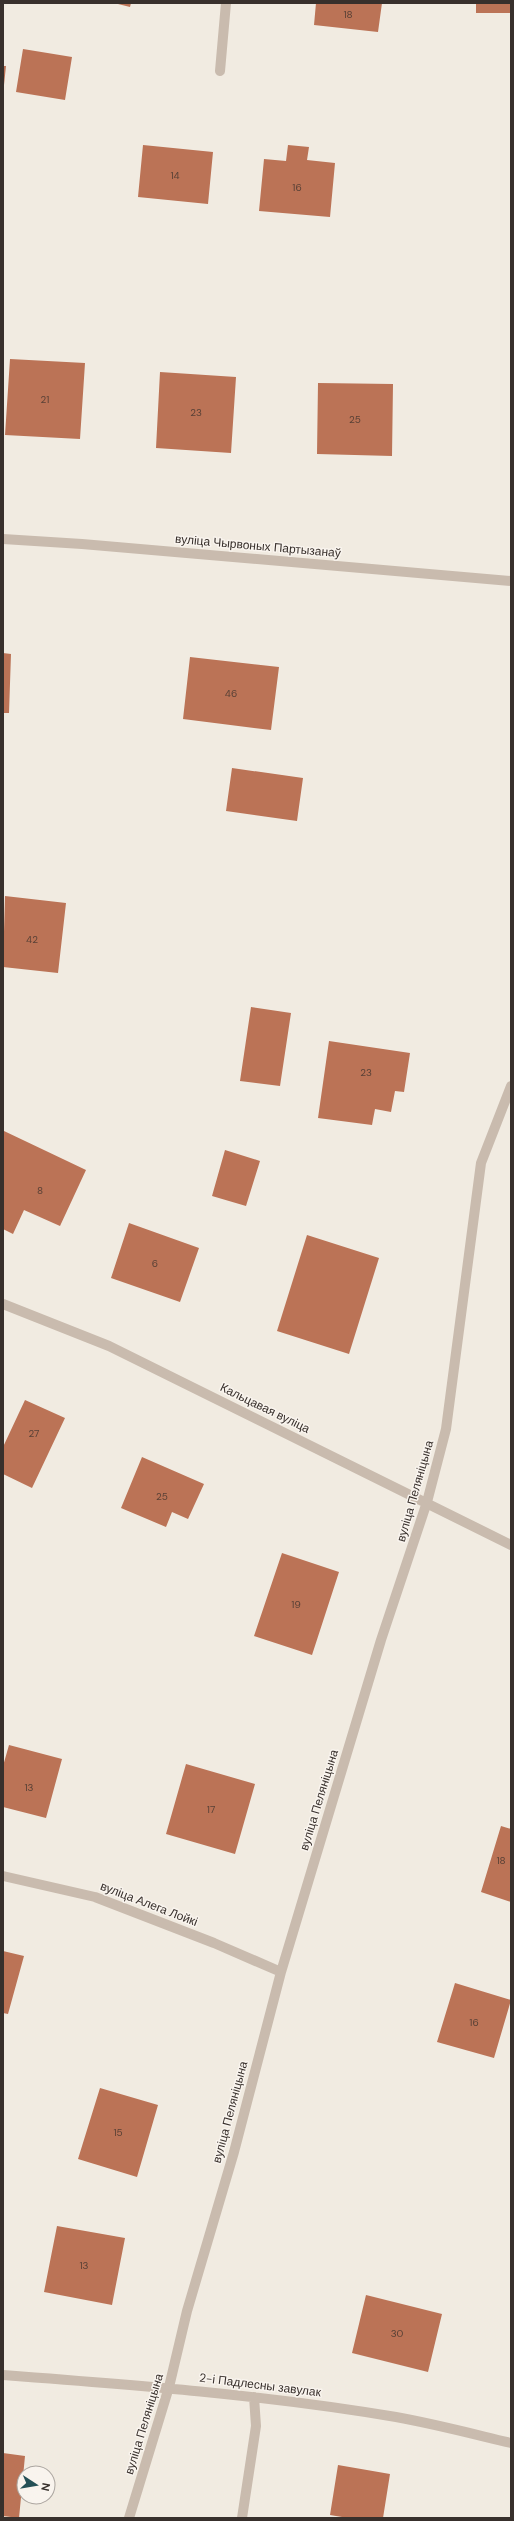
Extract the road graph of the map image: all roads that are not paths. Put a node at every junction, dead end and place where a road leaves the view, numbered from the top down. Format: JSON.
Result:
{"nodes":[{"id":1,"x":226,"y":3,"type":"edge"},
{"id":2,"x":220,"y":71,"type":"dead end"},
{"id":3,"x":3,"y":539,"type":"edge"},
{"id":4,"x":511,"y":581,"type":"edge"},
{"id":5,"x":511,"y":1086,"type":"edge"},
{"id":6,"x":3,"y":1304,"type":"edge"},
{"id":7,"x":427,"y":1502,"type":"junction"},
{"id":8,"x":511,"y":1545,"type":"edge"},
{"id":9,"x":3,"y":1876,"type":"edge"},
{"id":10,"x":281,"y":1972,"type":"junction"},
{"id":11,"x":3,"y":2375,"type":"edge"},
{"id":12,"x":169,"y":2387,"type":"junction"},
{"id":13,"x":254,"y":2397,"type":"junction"},
{"id":14,"x":511,"y":2443,"type":"edge"},
{"id":15,"x":129,"y":2518,"type":"edge"},
{"id":16,"x":242,"y":2518,"type":"edge"}],
"edges":[{"from":1,"to":2,"type":"street"},
{"from":3,"to":4,"type":"street","name":"вуліца Чырвоных Партызанаў"},
{"from":5,"to":7,"type":"street","name":"вуліца Пеляніцына"},
{"from":6,"to":7,"type":"street","name":"Кальцавая вуліца"},
{"from":7,"to":8,"type":"street","name":"Кальцавая вуліца"},
{"from":7,"to":10,"type":"street","name":"вуліца Пеляніцына"},
{"from":9,"to":10,"type":"street","name":"вуліца Алега Лойкі"},
{"from":10,"to":12,"type":"street","name":"вуліца Пеляніцына"},
{"from":11,"to":12,"type":"street","name":"2-і Падлесны завулак"},
{"from":12,"to":13,"type":"street","name":"2-і Падлесны завулак"},
{"from":12,"to":15,"type":"street","name":"вуліца Пеляніцына"},
{"from":13,"to":14,"type":"street","name":"2-і Падлесны завулак"},
{"from":13,"to":16,"type":"street"}]}
